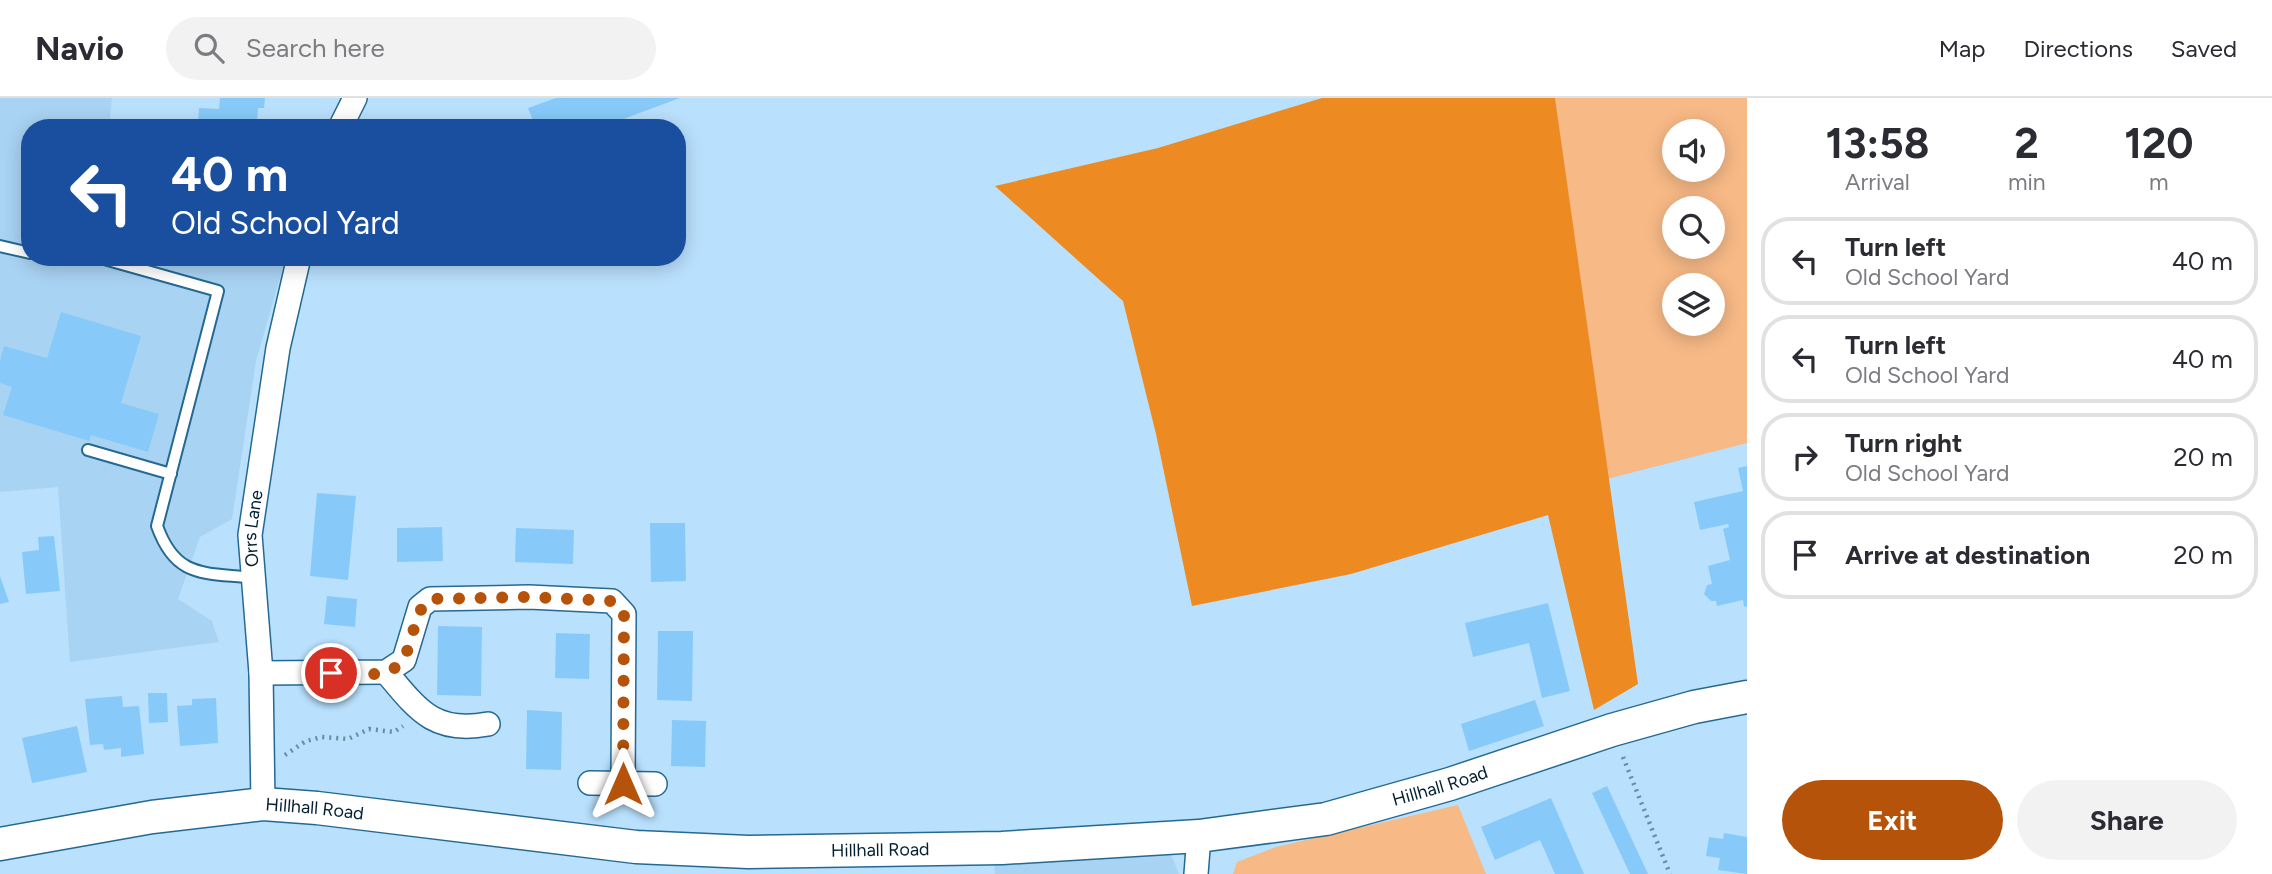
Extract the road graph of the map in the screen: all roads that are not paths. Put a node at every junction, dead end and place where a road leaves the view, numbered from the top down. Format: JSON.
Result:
{"nodes":[{"id":1,"x":355,"y":98,"type":"edge"},
{"id":2,"x":344,"y":119,"type":"edge"},
{"id":3,"x":0,"y":246,"type":"edge"},
{"id":4,"x":21,"y":251,"type":"edge"},
{"id":5,"x":129,"y":266,"type":"edge"},
{"id":6,"x":297,"y":266,"type":"edge"},
{"id":7,"x":88,"y":450,"type":"dead end"},
{"id":8,"x":171,"y":474,"type":"junction"},
{"id":9,"x":253,"y":578,"type":"junction"},
{"id":10,"x":386,"y":672,"type":"junction"},
{"id":11,"x":261,"y":674,"type":"junction"},
{"id":12,"x":1747,"y":697,"type":"edge"},
{"id":13,"x":488,"y":724,"type":"dead end"},
{"id":14,"x":590,"y":783,"type":"dead end"},
{"id":15,"x":623,"y":784,"type":"junction"},
{"id":16,"x":655,"y":784,"type":"dead end"},
{"id":17,"x":263,"y":804,"type":"junction"},
{"id":18,"x":1199,"y":836,"type":"junction"},
{"id":19,"x":1,"y":838,"type":"edge"},
{"id":20,"x":1196,"y":874,"type":"edge"}],
"edges":[{"from":1,"to":2,"type":"street"},
{"from":3,"to":4,"type":"lane"},
{"from":5,"to":8,"type":"lane"},
{"from":6,"to":9,"type":"street","name":"Orrs Lane"},
{"from":7,"to":8,"type":"lane"},
{"from":8,"to":9,"type":"lane"},
{"from":9,"to":11,"type":"street","name":"Orrs Lane"},
{"from":10,"to":11,"type":"street"},
{"from":10,"to":13,"type":"street"},
{"from":10,"to":15,"type":"street"},
{"from":11,"to":17,"type":"street","name":"Orrs Lane"},
{"from":12,"to":18,"type":"main road","name":"Hillhall Road"},
{"from":14,"to":15,"type":"street"},
{"from":15,"to":16,"type":"street"},
{"from":17,"to":18,"type":"main road","name":"Hillhall Road"},
{"from":17,"to":19,"type":"main road","name":"Hillhall Road"},
{"from":18,"to":20,"type":"street"}]}
